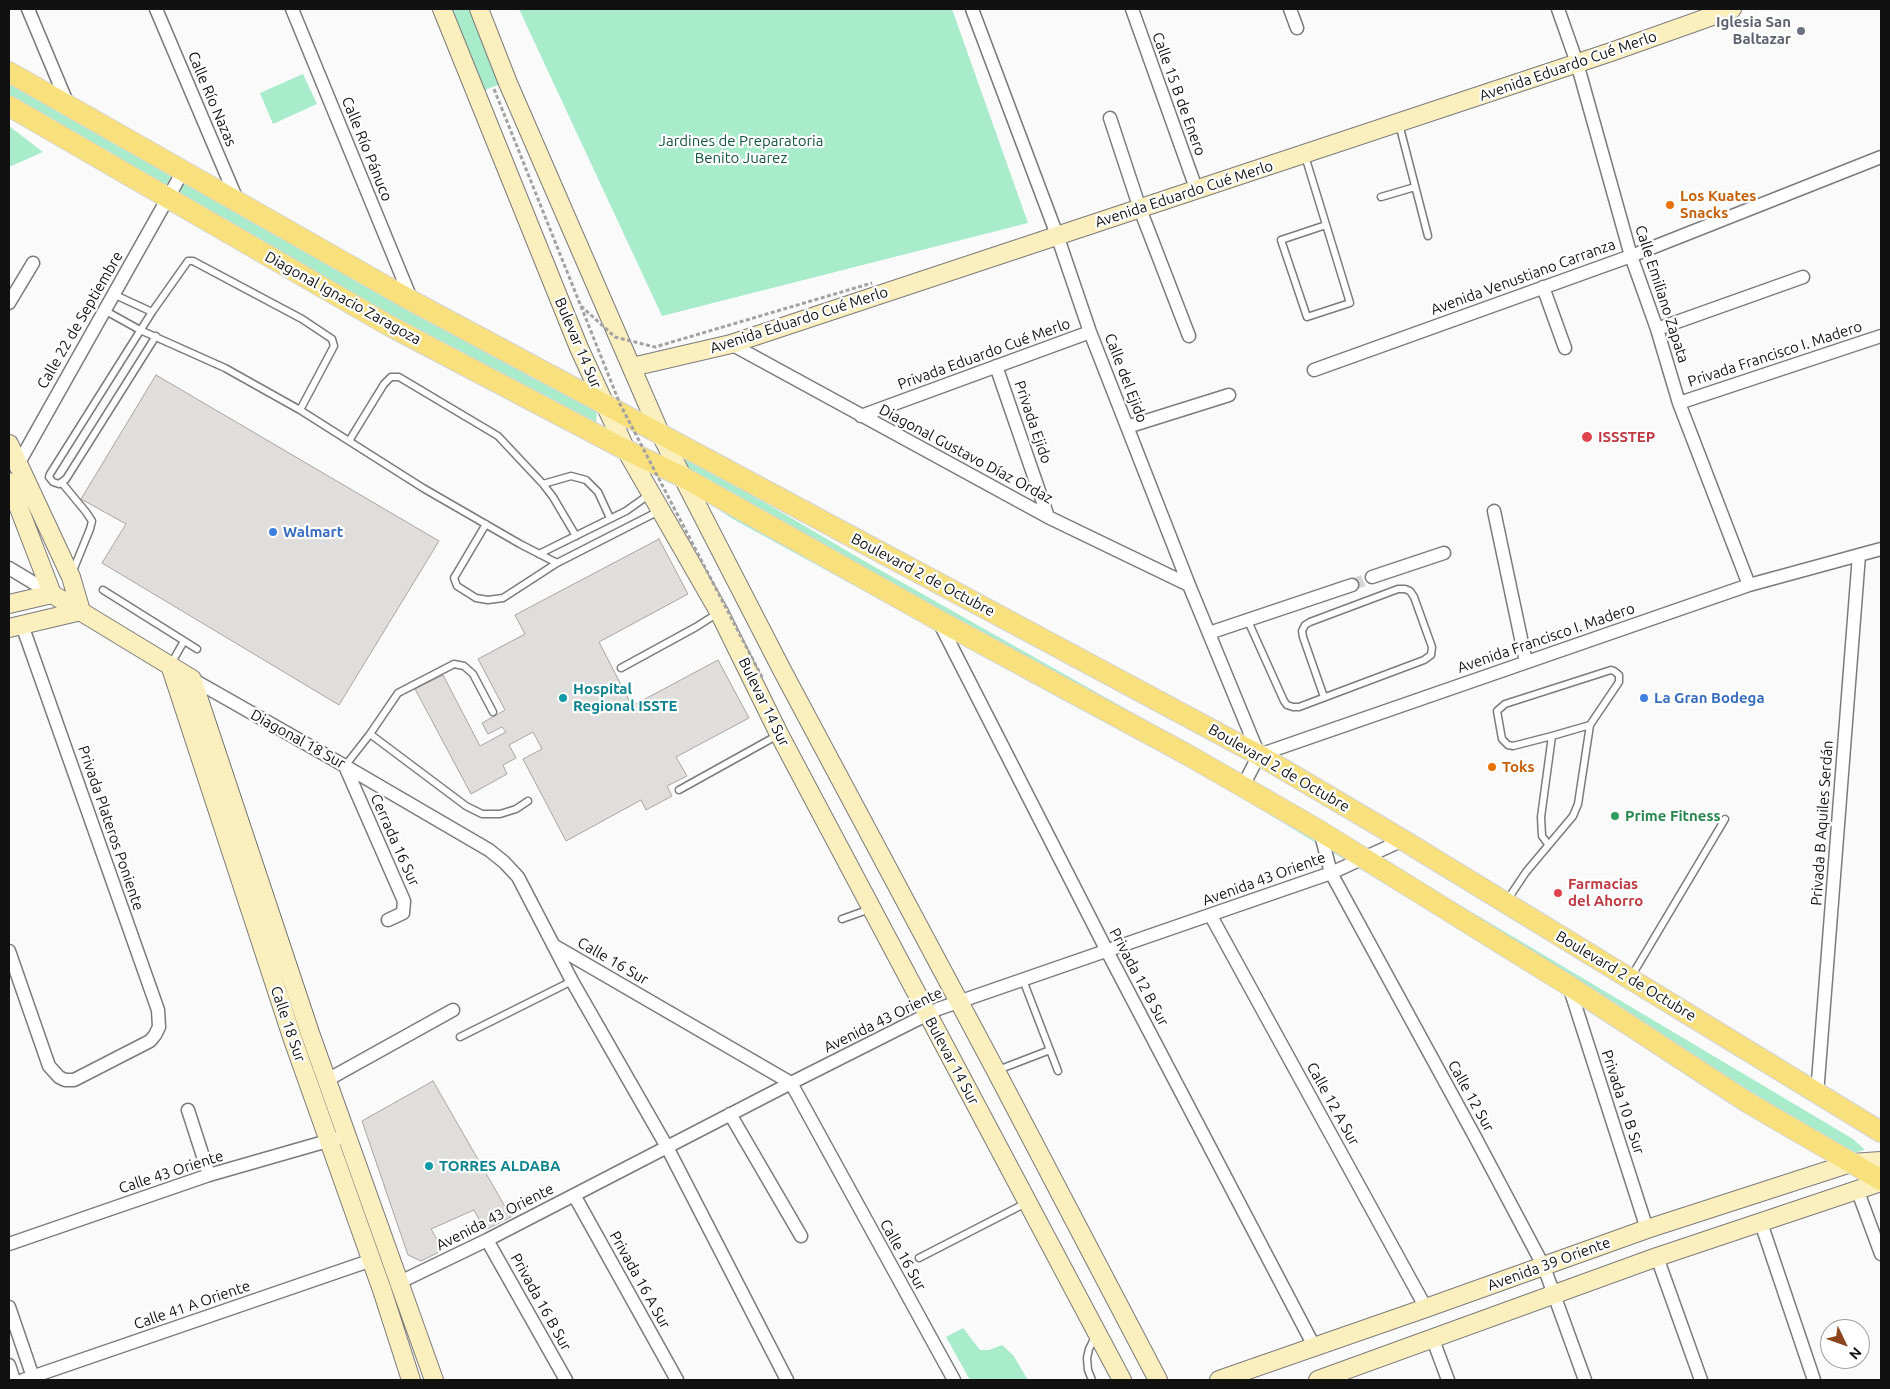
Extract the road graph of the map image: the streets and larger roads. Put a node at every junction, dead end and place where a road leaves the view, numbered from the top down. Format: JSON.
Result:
{"nodes":[{"id":1,"x":28,"y":9,"type":"edge"},
{"id":2,"x":156,"y":9,"type":"edge"},
{"id":3,"x":292,"y":9,"type":"edge"},
{"id":4,"x":442,"y":9,"type":"edge"},
{"id":5,"x":479,"y":9,"type":"edge"},
{"id":6,"x":972,"y":9,"type":"edge"},
{"id":7,"x":1132,"y":9,"type":"edge"},
{"id":8,"x":1290,"y":9,"type":"edge"},
{"id":9,"x":1558,"y":9,"type":"edge"},
{"id":10,"x":1732,"y":9,"type":"edge"},
{"id":11,"x":1297,"y":28,"type":"dead end"},
{"id":12,"x":1577,"y":63,"type":"junction"},
{"id":13,"x":9,"y":72,"type":"edge"},
{"id":14,"x":9,"y":106,"type":"edge"},
{"id":15,"x":69,"y":107,"type":"junction"},
{"id":16,"x":1110,"y":118,"type":"dead end"},
{"id":17,"x":1881,"y":157,"type":"edge"},
{"id":18,"x":183,"y":171,"type":"junction"},
{"id":19,"x":1197,"y":191,"type":"junction"},
{"id":20,"x":169,"y":198,"type":"junction"},
{"id":21,"x":238,"y":202,"type":"junction"},
{"id":22,"x":1140,"y":209,"type":"junction"},
{"id":23,"x":1057,"y":235,"type":"junction"},
{"id":24,"x":1631,"y":256,"type":"junction"},
{"id":25,"x":33,"y":263,"type":"dead end"},
{"id":26,"x":1803,"y":277,"type":"dead end"},
{"id":27,"x":1543,"y":288,"type":"junction"},
{"id":28,"x":412,"y":301,"type":"junction"},
{"id":29,"x":9,"y":303,"type":"edge"},
{"id":30,"x":1657,"y":329,"type":"junction"},
{"id":31,"x":1090,"y":332,"type":"junction"},
{"id":32,"x":1188,"y":336,"type":"dead end"},
{"id":33,"x":1881,"y":336,"type":"edge"},
{"id":34,"x":731,"y":344,"type":"junction"},
{"id":35,"x":1565,"y":348,"type":"dead end"},
{"id":36,"x":996,"y":366,"type":"junction"},
{"id":37,"x":632,"y":367,"type":"junction"},
{"id":38,"x":1314,"y":370,"type":"dead end"},
{"id":39,"x":1229,"y":396,"type":"dead end"},
{"id":40,"x":604,"y":403,"type":"junction"},
{"id":41,"x":1679,"y":403,"type":"junction"},
{"id":42,"x":861,"y":416,"type":"junction"},
{"id":43,"x":1127,"y":427,"type":"junction"},
{"id":44,"x":660,"y":433,"type":"junction"},
{"id":45,"x":9,"y":444,"type":"edge"},
{"id":46,"x":626,"y":450,"type":"junction"},
{"id":47,"x":17,"y":463,"type":"junction"},
{"id":48,"x":683,"y":477,"type":"junction"},
{"id":49,"x":10,"y":484,"type":"edge"},
{"id":50,"x":1494,"y":511,"type":"dead end"},
{"id":51,"x":1048,"y":517,"type":"junction"},
{"id":52,"x":1881,"y":550,"type":"edge"},
{"id":53,"x":1444,"y":553,"type":"dead end"},
{"id":54,"x":1859,"y":555,"type":"junction"},
{"id":55,"x":9,"y":568,"type":"edge"},
{"id":56,"x":1372,"y":577,"type":"tunnel mouth"},
{"id":57,"x":1189,"y":585,"type":"junction"},
{"id":58,"x":1352,"y":585,"type":"tunnel mouth"},
{"id":59,"x":1749,"y":585,"type":"junction"},
{"id":60,"x":52,"y":594,"type":"junction"},
{"id":61,"x":9,"y":604,"type":"edge"},
{"id":62,"x":81,"y":611,"type":"junction"},
{"id":63,"x":938,"y":620,"type":"junction"},
{"id":64,"x":15,"y":626,"type":"edge"},
{"id":65,"x":1209,"y":633,"type":"junction"},
{"id":66,"x":1526,"y":662,"type":"junction"},
{"id":67,"x":170,"y":665,"type":"junction"},
{"id":68,"x":192,"y":679,"type":"junction"},
{"id":69,"x":1259,"y":755,"type":"junction"},
{"id":70,"x":345,"y":766,"type":"junction"},
{"id":71,"x":1242,"y":788,"type":"junction"},
{"id":72,"x":1320,"y":831,"type":"junction"},
{"id":73,"x":1403,"y":840,"type":"junction"},
{"id":74,"x":1365,"y":858,"type":"junction"},
{"id":75,"x":1331,"y":873,"type":"junction"},
{"id":76,"x":1211,"y":916,"type":"junction"},
{"id":77,"x":388,"y":920,"type":"dead end"},
{"id":78,"x":553,"y":944,"type":"junction"},
{"id":79,"x":9,"y":951,"type":"edge"},
{"id":80,"x":1107,"y":951,"type":"junction"},
{"id":81,"x":1568,"y":985,"type":"junction"},
{"id":82,"x":960,"y":1002,"type":"junction"},
{"id":83,"x":453,"y":1010,"type":"dead end"},
{"id":84,"x":926,"y":1015,"type":"junction"},
{"id":85,"x":310,"y":1033,"type":"junction"},
{"id":86,"x":293,"y":1040,"type":"junction"},
{"id":87,"x":327,"y":1080,"type":"junction"},
{"id":88,"x":791,"y":1083,"type":"junction"},
{"id":89,"x":1817,"y":1094,"type":"junction"},
{"id":90,"x":188,"y":1110,"type":"dead end"},
{"id":91,"x":730,"y":1114,"type":"junction"},
{"id":92,"x":1881,"y":1132,"type":"edge"},
{"id":93,"x":337,"y":1138,"type":"junction"},
{"id":94,"x":667,"y":1147,"type":"junction"},
{"id":95,"x":1881,"y":1161,"type":"edge"},
{"id":96,"x":1851,"y":1163,"type":"junction"},
{"id":97,"x":209,"y":1175,"type":"junction"},
{"id":98,"x":1881,"y":1181,"type":"edge"},
{"id":99,"x":1857,"y":1189,"type":"junction"},
{"id":100,"x":574,"y":1195,"type":"junction"},
{"id":101,"x":1761,"y":1224,"type":"junction"},
{"id":102,"x":1648,"y":1229,"type":"junction"},
{"id":103,"x":801,"y":1236,"type":"dead end"},
{"id":104,"x":487,"y":1240,"type":"junction"},
{"id":105,"x":9,"y":1244,"type":"edge"},
{"id":106,"x":1881,"y":1254,"type":"edge"},
{"id":107,"x":1657,"y":1257,"type":"junction"},
{"id":108,"x":372,"y":1260,"type":"junction"},
{"id":109,"x":1544,"y":1267,"type":"junction"},
{"id":110,"x":400,"y":1282,"type":"junction"},
{"id":111,"x":1554,"y":1294,"type":"junction"},
{"id":112,"x":9,"y":1307,"type":"edge"},
{"id":113,"x":1426,"y":1308,"type":"junction"},
{"id":114,"x":1432,"y":1337,"type":"junction"},
{"id":115,"x":1314,"y":1346,"type":"junction"},
{"id":116,"x":9,"y":1365,"type":"edge"},
{"id":117,"x":30,"y":1379,"type":"edge"},
{"id":118,"x":429,"y":1379,"type":"edge"},
{"id":119,"x":14,"y":1380,"type":"edge"},
{"id":120,"x":411,"y":1380,"type":"edge"},
{"id":121,"x":566,"y":1380,"type":"edge"},
{"id":122,"x":677,"y":1380,"type":"edge"},
{"id":123,"x":787,"y":1380,"type":"edge"},
{"id":124,"x":954,"y":1380,"type":"edge"},
{"id":125,"x":1122,"y":1380,"type":"edge"},
{"id":126,"x":1158,"y":1380,"type":"edge"},
{"id":127,"x":1220,"y":1380,"type":"edge"},
{"id":128,"x":1318,"y":1380,"type":"edge"},
{"id":129,"x":1448,"y":1380,"type":"edge"},
{"id":130,"x":1586,"y":1380,"type":"edge"},
{"id":131,"x":1701,"y":1380,"type":"edge"},
{"id":132,"x":1814,"y":1380,"type":"edge"}],
"edges":[{"from":1,"to":15,"type":"street"},
{"from":2,"to":21,"type":"street","name":"Calle Río Nazas"},
{"from":3,"to":28,"type":"street","name":"Calle Río Pánuco"},
{"from":4,"to":40,"type":"main road","name":"Bulevar 14 Sur"},
{"from":5,"to":37,"type":"main road","name":"Bulevar 14 Sur"},
{"from":6,"to":23,"type":"street","name":"Calle del Ejido"},
{"from":7,"to":19,"type":"street","name":"Calle 15 B de Enero"},
{"from":8,"to":11,"type":"street"},
{"from":9,"to":12,"type":"street","name":"Calle Emiliano Zapata"},
{"from":10,"to":12,"type":"main road","name":"Avenida Eduardo Cué Merlo"},
{"from":12,"to":19,"type":"main road","name":"Avenida Eduardo Cué Merlo"},
{"from":12,"to":24,"type":"street","name":"Calle Emiliano Zapata"},
{"from":13,"to":15,"type":"main road","name":"Diagonal Ignacio Zaragoza"},
{"from":14,"to":20,"type":"main road","name":"Diagonal Ignacio Zaragoza"},
{"from":15,"to":18,"type":"main road","name":"Diagonal Ignacio Zaragoza"},
{"from":16,"to":22,"type":"street"},
{"from":17,"to":24,"type":"street","name":"Avenida Venustiano Carranza"},
{"from":18,"to":20,"type":"street","name":"Calle 22 de Septiembre"},
{"from":18,"to":21,"type":"main road","name":"Diagonal Ignacio Zaragoza"},
{"from":19,"to":22,"type":"main road","name":"Avenida Eduardo Cué Merlo"},
{"from":20,"to":46,"type":"main road","name":"Diagonal Ignacio Zaragoza"},
{"from":20,"to":47,"type":"street","name":"Calle 22 de Septiembre"},
{"from":21,"to":28,"type":"main road","name":"Diagonal Ignacio Zaragoza"},
{"from":22,"to":23,"type":"main road","name":"Avenida Eduardo Cué Merlo"},
{"from":22,"to":32,"type":"street"},
{"from":23,"to":31,"type":"street","name":"Calle del Ejido"},
{"from":23,"to":34,"type":"main road","name":"Avenida Eduardo Cué Merlo"},
{"from":24,"to":27,"type":"street","name":"Avenida Venustiano Carranza"},
{"from":24,"to":30,"type":"street","name":"Calle Emiliano Zapata"},
{"from":25,"to":29,"type":"street"},
{"from":26,"to":30,"type":"street"},
{"from":27,"to":35,"type":"street"},
{"from":27,"to":38,"type":"street","name":"Avenida Venustiano Carranza"},
{"from":28,"to":40,"type":"main road","name":"Diagonal Ignacio Zaragoza"},
{"from":30,"to":41,"type":"street","name":"Calle Emiliano Zapata"},
{"from":31,"to":36,"type":"street","name":"Privada Eduardo Cué Merlo"},
{"from":31,"to":43,"type":"street","name":"Calle del Ejido"},
{"from":33,"to":41,"type":"street","name":"Privada Francisco I. Madero"},
{"from":34,"to":37,"type":"main road","name":"Avenida Eduardo Cué Merlo"},
{"from":34,"to":42,"type":"street","name":"Diagonal Gustavo Díaz Ordaz"},
{"from":36,"to":42,"type":"street","name":"Privada Eduardo Cué Merlo"},
{"from":36,"to":51,"type":"street","name":"Privada Ejido"},
{"from":37,"to":44,"type":"main road","name":"Bulevar 14 Sur"},
{"from":39,"to":43,"type":"street"},
{"from":40,"to":44,"type":"main road","name":"Diagonal Ignacio Zaragoza"},
{"from":40,"to":46,"type":"main road","name":"Bulevar 14 Sur"},
{"from":41,"to":59,"type":"street","name":"Calle Emiliano Zapata"},
{"from":42,"to":51,"type":"street","name":"Diagonal Gustavo Díaz Ordaz"},
{"from":43,"to":57,"type":"street","name":"Calle del Ejido"},
{"from":44,"to":48,"type":"main road","name":"Bulevar 14 Sur"},
{"from":44,"to":69,"type":"main road","name":"Boulevard 2 de Octubre"},
{"from":45,"to":47,"type":"main road"},
{"from":46,"to":48,"type":"main road","name":"Diagonal Ignacio Zaragoza"},
{"from":46,"to":84,"type":"main road","name":"Bulevar 14 Sur"},
{"from":47,"to":49,"type":"street","name":"Calle 22 de Septiembre"},
{"from":47,"to":62,"type":"main road"},
{"from":48,"to":63,"type":"main road","name":"Boulevard 2 de Octubre"},
{"from":48,"to":82,"type":"main road","name":"Bulevar 14 Sur"},
{"from":49,"to":60,"type":"main road"},
{"from":50,"to":66,"type":"street"},
{"from":51,"to":57,"type":"street","name":"Diagonal Gustavo Díaz Ordaz"},
{"from":52,"to":54,"type":"street","name":"Avenida Francisco I. Madero"},
{"from":53,"to":56,"type":"street"},
{"from":54,"to":59,"type":"street","name":"Avenida Francisco I. Madero"},
{"from":54,"to":89,"type":"street","name":"Privada B Aquiles Serdán"},
{"from":55,"to":60,"type":"street","name":"Diagonal 18 Sur"},
{"from":57,"to":65,"type":"street","name":"Calle del Ejido"},
{"from":58,"to":65,"type":"street"},
{"from":59,"to":66,"type":"street","name":"Avenida Francisco I. Madero"},
{"from":60,"to":61,"type":"main road"},
{"from":60,"to":62,"type":"main road","name":"Diagonal 18 Sur"},
{"from":62,"to":64,"type":"main road"},
{"from":62,"to":67,"type":"main road","name":"Diagonal 18 Sur"},
{"from":63,"to":71,"type":"main road","name":"Boulevard 2 de Octubre"},
{"from":63,"to":80,"type":"street","name":"Privada 12 B Sur"},
{"from":64,"to":79,"type":"street","name":"Privada Plateros Poniente"},
{"from":65,"to":69,"type":"street","name":"Calle del Ejido"},
{"from":66,"to":69,"type":"street","name":"Avenida Francisco I. Madero"},
{"from":67,"to":68,"type":"main road","name":"Diagonal 18 Sur"},
{"from":67,"to":86,"type":"main road","name":"Calle 18 Sur"},
{"from":68,"to":70,"type":"street","name":"Diagonal 18 Sur"},
{"from":68,"to":85,"type":"main road","name":"Calle 18 Sur"},
{"from":69,"to":71,"type":"street"},
{"from":69,"to":73,"type":"main road","name":"Boulevard 2 de Octubre"},
{"from":70,"to":77,"type":"street","name":"Cerrada 16 Sur"},
{"from":70,"to":78,"type":"street","name":"Diagonal 18 Sur"},
{"from":71,"to":72,"type":"main road","name":"Boulevard 2 de Octubre"},
{"from":72,"to":74,"type":"main road","name":"Boulevard 2 de Octubre"},
{"from":72,"to":75,"type":"street","name":"Calle 12 Sur"},
{"from":73,"to":74,"type":"street","name":"Avenida 43 Oriente"},
{"from":73,"to":89,"type":"main road","name":"Boulevard 2 de Octubre"},
{"from":74,"to":75,"type":"street","name":"Avenida 43 Oriente"},
{"from":74,"to":81,"type":"main road","name":"Boulevard 2 de Octubre"},
{"from":75,"to":76,"type":"street","name":"Avenida 43 Oriente"},
{"from":75,"to":109,"type":"street","name":"Calle 12 Sur"},
{"from":76,"to":80,"type":"street","name":"Avenida 43 Oriente"},
{"from":76,"to":113,"type":"street","name":"Calle 12 A Sur"},
{"from":78,"to":88,"type":"street","name":"Calle 16 Sur"},
{"from":78,"to":94,"type":"street","name":"Calle 16 Sur"},
{"from":80,"to":82,"type":"street","name":"Avenida 43 Oriente"},
{"from":80,"to":115,"type":"street","name":"Privada 12 B Sur"},
{"from":81,"to":96,"type":"main road","name":"Boulevard 2 de Octubre"},
{"from":81,"to":102,"type":"street","name":"Privada 10 B Sur"},
{"from":82,"to":84,"type":"street","name":"Avenida 43 Oriente"},
{"from":82,"to":126,"type":"main road","name":"Bulevar 14 Sur"},
{"from":83,"to":87,"type":"street"},
{"from":84,"to":88,"type":"street","name":"Avenida 43 Oriente"},
{"from":84,"to":125,"type":"main road","name":"Bulevar 14 Sur"},
{"from":85,"to":86,"type":"main road"},
{"from":85,"to":87,"type":"main road","name":"Calle 18 Sur"},
{"from":86,"to":93,"type":"main road","name":"Calle 18 Sur"},
{"from":87,"to":93,"type":"main road","name":"Calle 18 Sur"},
{"from":88,"to":91,"type":"street","name":"Avenida 43 Oriente"},
{"from":88,"to":124,"type":"street","name":"Calle 16 Sur"},
{"from":89,"to":92,"type":"main road","name":"Boulevard 2 de Octubre"},
{"from":90,"to":97,"type":"street"},
{"from":91,"to":94,"type":"street","name":"Avenida 43 Oriente"},
{"from":91,"to":103,"type":"street"},
{"from":93,"to":97,"type":"street","name":"Calle 43 Oriente"},
{"from":93,"to":108,"type":"main road","name":"Calle 18 Sur"},
{"from":93,"to":110,"type":"main road","name":"Calle 18 Sur"},
{"from":94,"to":100,"type":"street","name":"Avenida 43 Oriente"},
{"from":94,"to":123,"type":"street","name":"Calle 16 Sur"},
{"from":95,"to":96,"type":"main road","name":"Avenida 39 Oriente"},
{"from":96,"to":98,"type":"main road","name":"Boulevard 2 de Octubre"},
{"from":96,"to":102,"type":"main road","name":"Avenida 39 Oriente"},
{"from":97,"to":105,"type":"street","name":"Calle 43 Oriente"},
{"from":98,"to":99,"type":"main road","name":"Avenida 39 Oriente"},
{"from":99,"to":101,"type":"main road","name":"Avenida 39 Oriente"},
{"from":99,"to":106,"type":"street"},
{"from":100,"to":104,"type":"street","name":"Avenida 43 Oriente"},
{"from":100,"to":122,"type":"street","name":"Privada 16 A Sur"},
{"from":101,"to":107,"type":"main road","name":"Avenida 39 Oriente"},
{"from":101,"to":132,"type":"street"},
{"from":102,"to":109,"type":"main road","name":"Avenida 39 Oriente"},
{"from":104,"to":110,"type":"street","name":"Avenida 43 Oriente"},
{"from":104,"to":121,"type":"street","name":"Privada 16 B Sur"},
{"from":107,"to":111,"type":"main road","name":"Avenida 39 Oriente"},
{"from":107,"to":131,"type":"street"},
{"from":108,"to":117,"type":"street","name":"Calle 41 A Oriente"},
{"from":108,"to":120,"type":"main road","name":"Calle 18 Sur"},
{"from":109,"to":111,"type":"street","name":"Calle 12 Sur"},
{"from":109,"to":113,"type":"main road","name":"Avenida 39 Oriente"},
{"from":110,"to":118,"type":"main road","name":"Calle 18 Sur"},
{"from":111,"to":114,"type":"main road","name":"Avenida 39 Oriente"},
{"from":111,"to":130,"type":"street","name":"Calle 12 Sur"},
{"from":112,"to":117,"type":"street"},
{"from":113,"to":115,"type":"main road","name":"Avenida 39 Oriente"},
{"from":114,"to":128,"type":"main road","name":"Avenida 39 Oriente"},
{"from":114,"to":129,"type":"street"},
{"from":115,"to":127,"type":"main road","name":"Avenida 39 Oriente"},
{"from":116,"to":119,"type":"street"}]}
